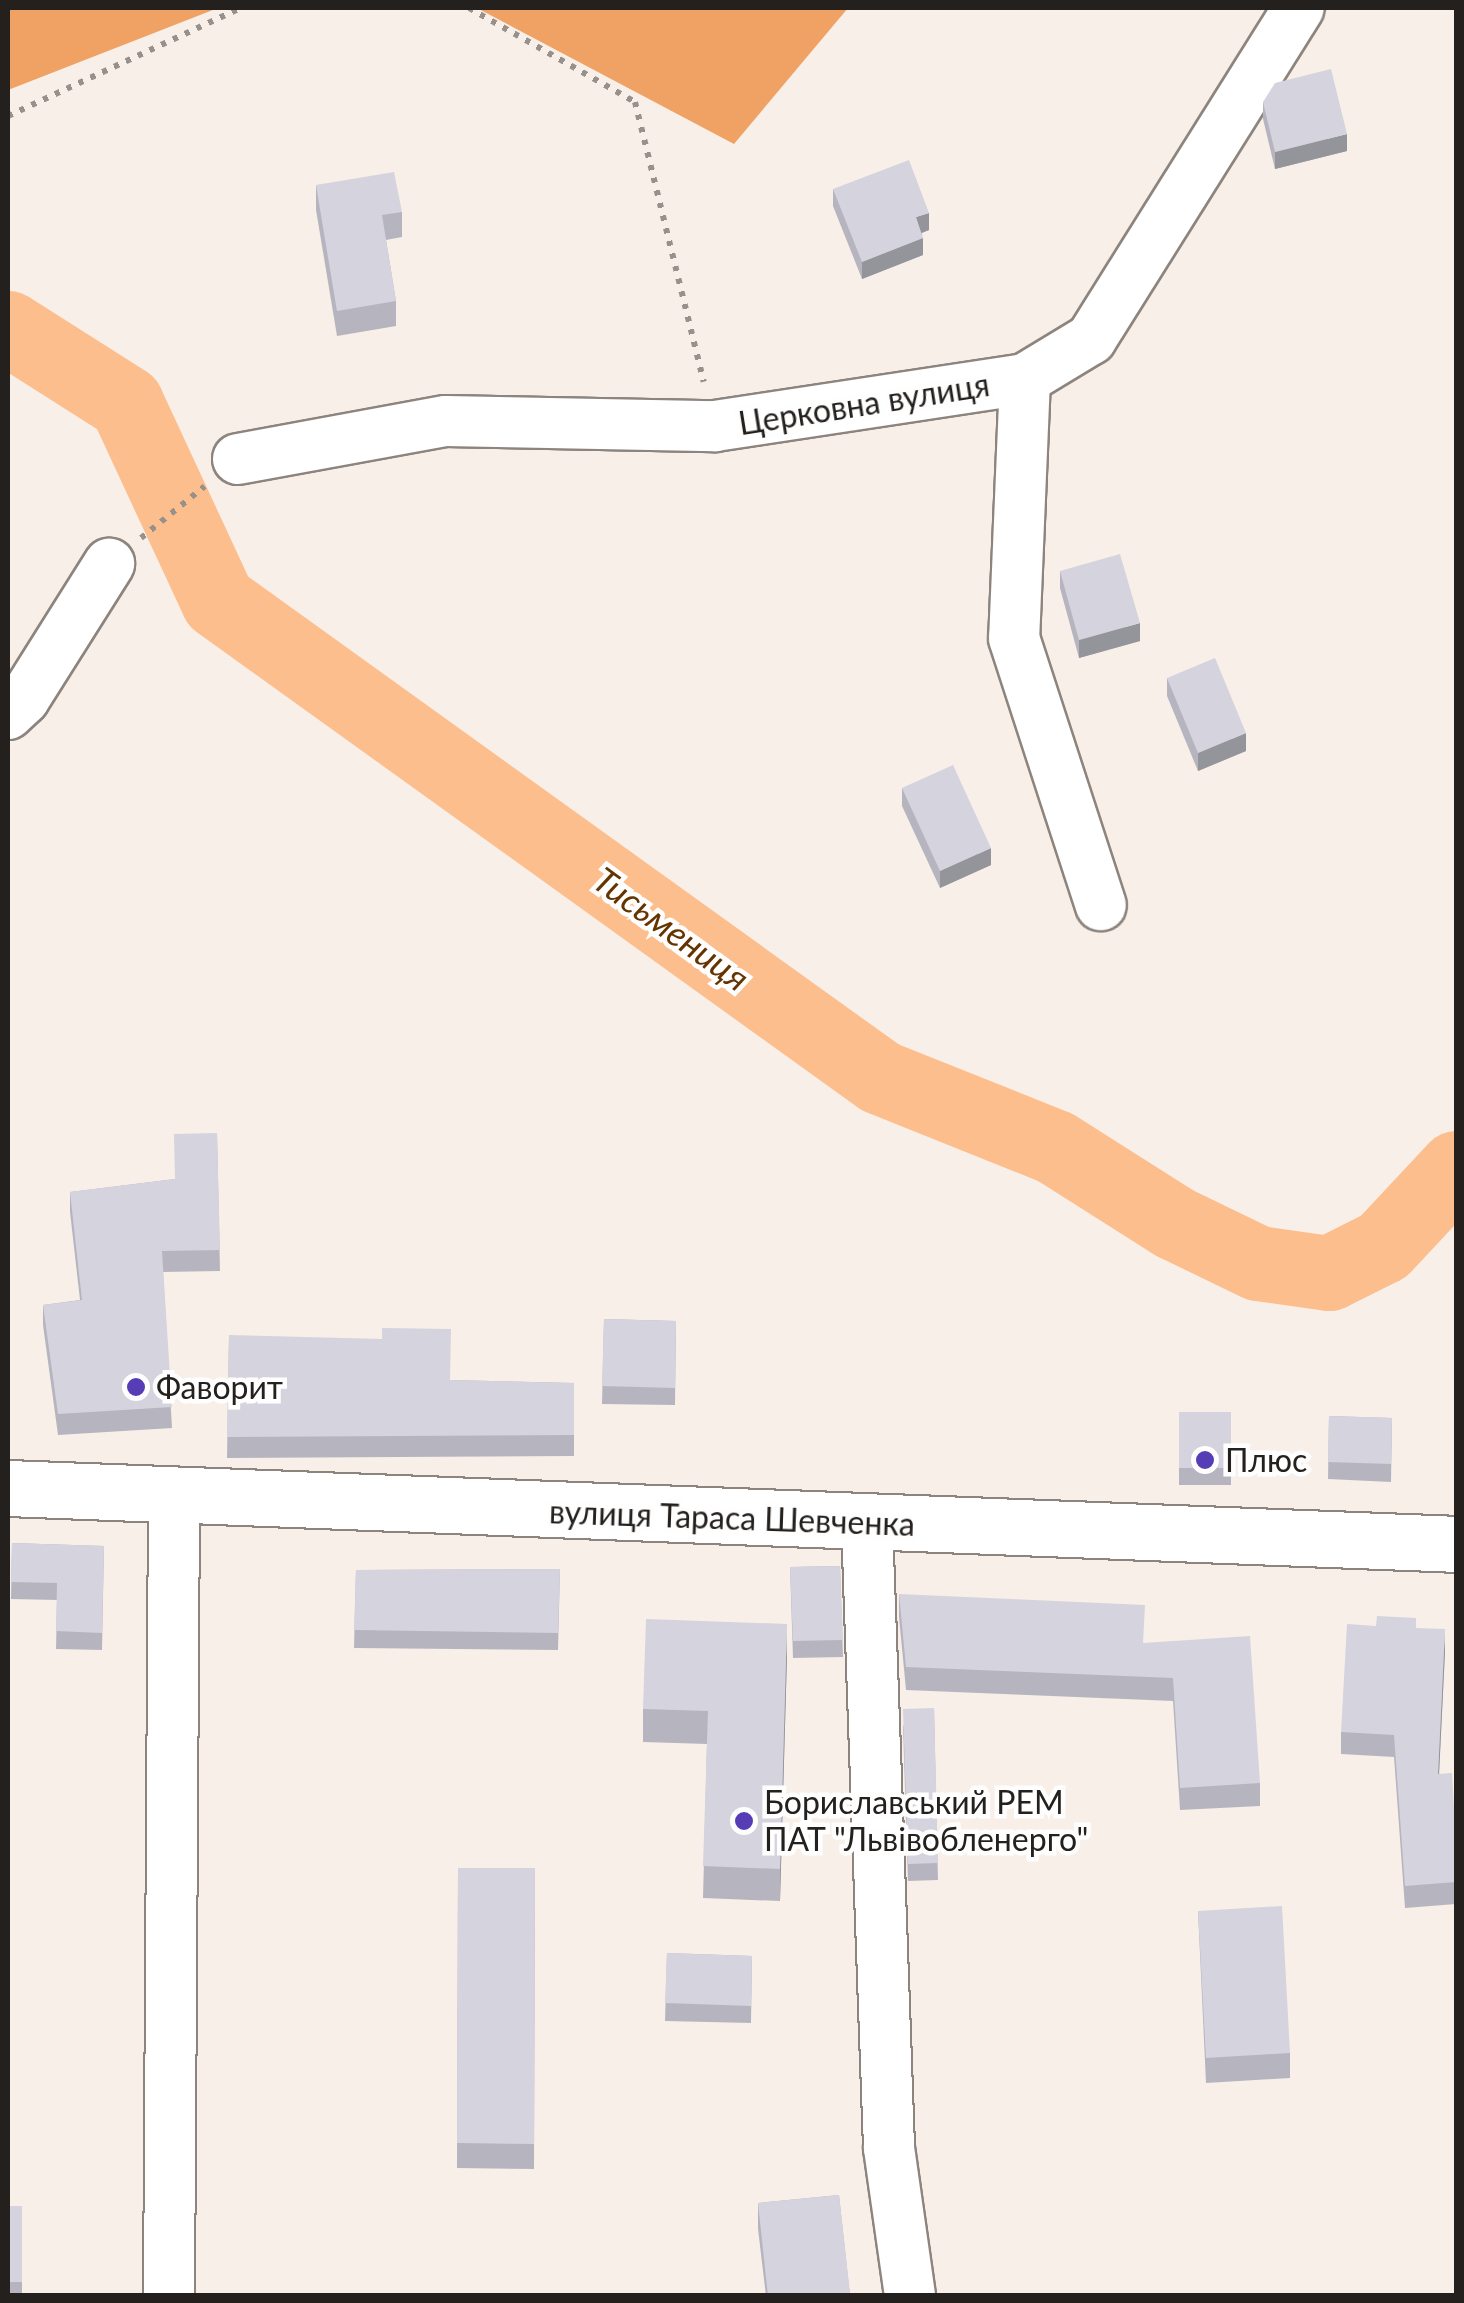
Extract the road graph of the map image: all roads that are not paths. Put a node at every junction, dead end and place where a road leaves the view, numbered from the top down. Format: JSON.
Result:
{"nodes":[{"id":1,"x":1299,"y":8,"type":"edge"},
{"id":2,"x":1025,"y":380,"type":"junction"},
{"id":3,"x":238,"y":459,"type":"road end"},
{"id":4,"x":109,"y":564,"type":"road end"},
{"id":5,"x":8,"y":714,"type":"edge"},
{"id":6,"x":1101,"y":905,"type":"dead end"},
{"id":7,"x":8,"y":1488,"type":"edge"},
{"id":8,"x":174,"y":1494,"type":"junction"},
{"id":9,"x":867,"y":1524,"type":"junction"},
{"id":10,"x":1456,"y":1544,"type":"edge"},
{"id":11,"x":170,"y":2296,"type":"edge"},
{"id":12,"x":910,"y":2296,"type":"edge"}],
"edges":[{"from":1,"to":2,"type":"lane","name":"Церковна вулиця"},
{"from":2,"to":3,"type":"lane","name":"Церковна вулиця"},
{"from":2,"to":6,"type":"lane"},
{"from":4,"to":5,"type":"lane"},
{"from":7,"to":8,"type":"main road","name":"вулиця Тараса Шевченка"},
{"from":8,"to":9,"type":"main road","name":"вулиця Тараса Шевченка"},
{"from":8,"to":11,"type":"lane"},
{"from":9,"to":10,"type":"main road","name":"вулиця Тараса Шевченка"},
{"from":9,"to":12,"type":"lane"}]}
